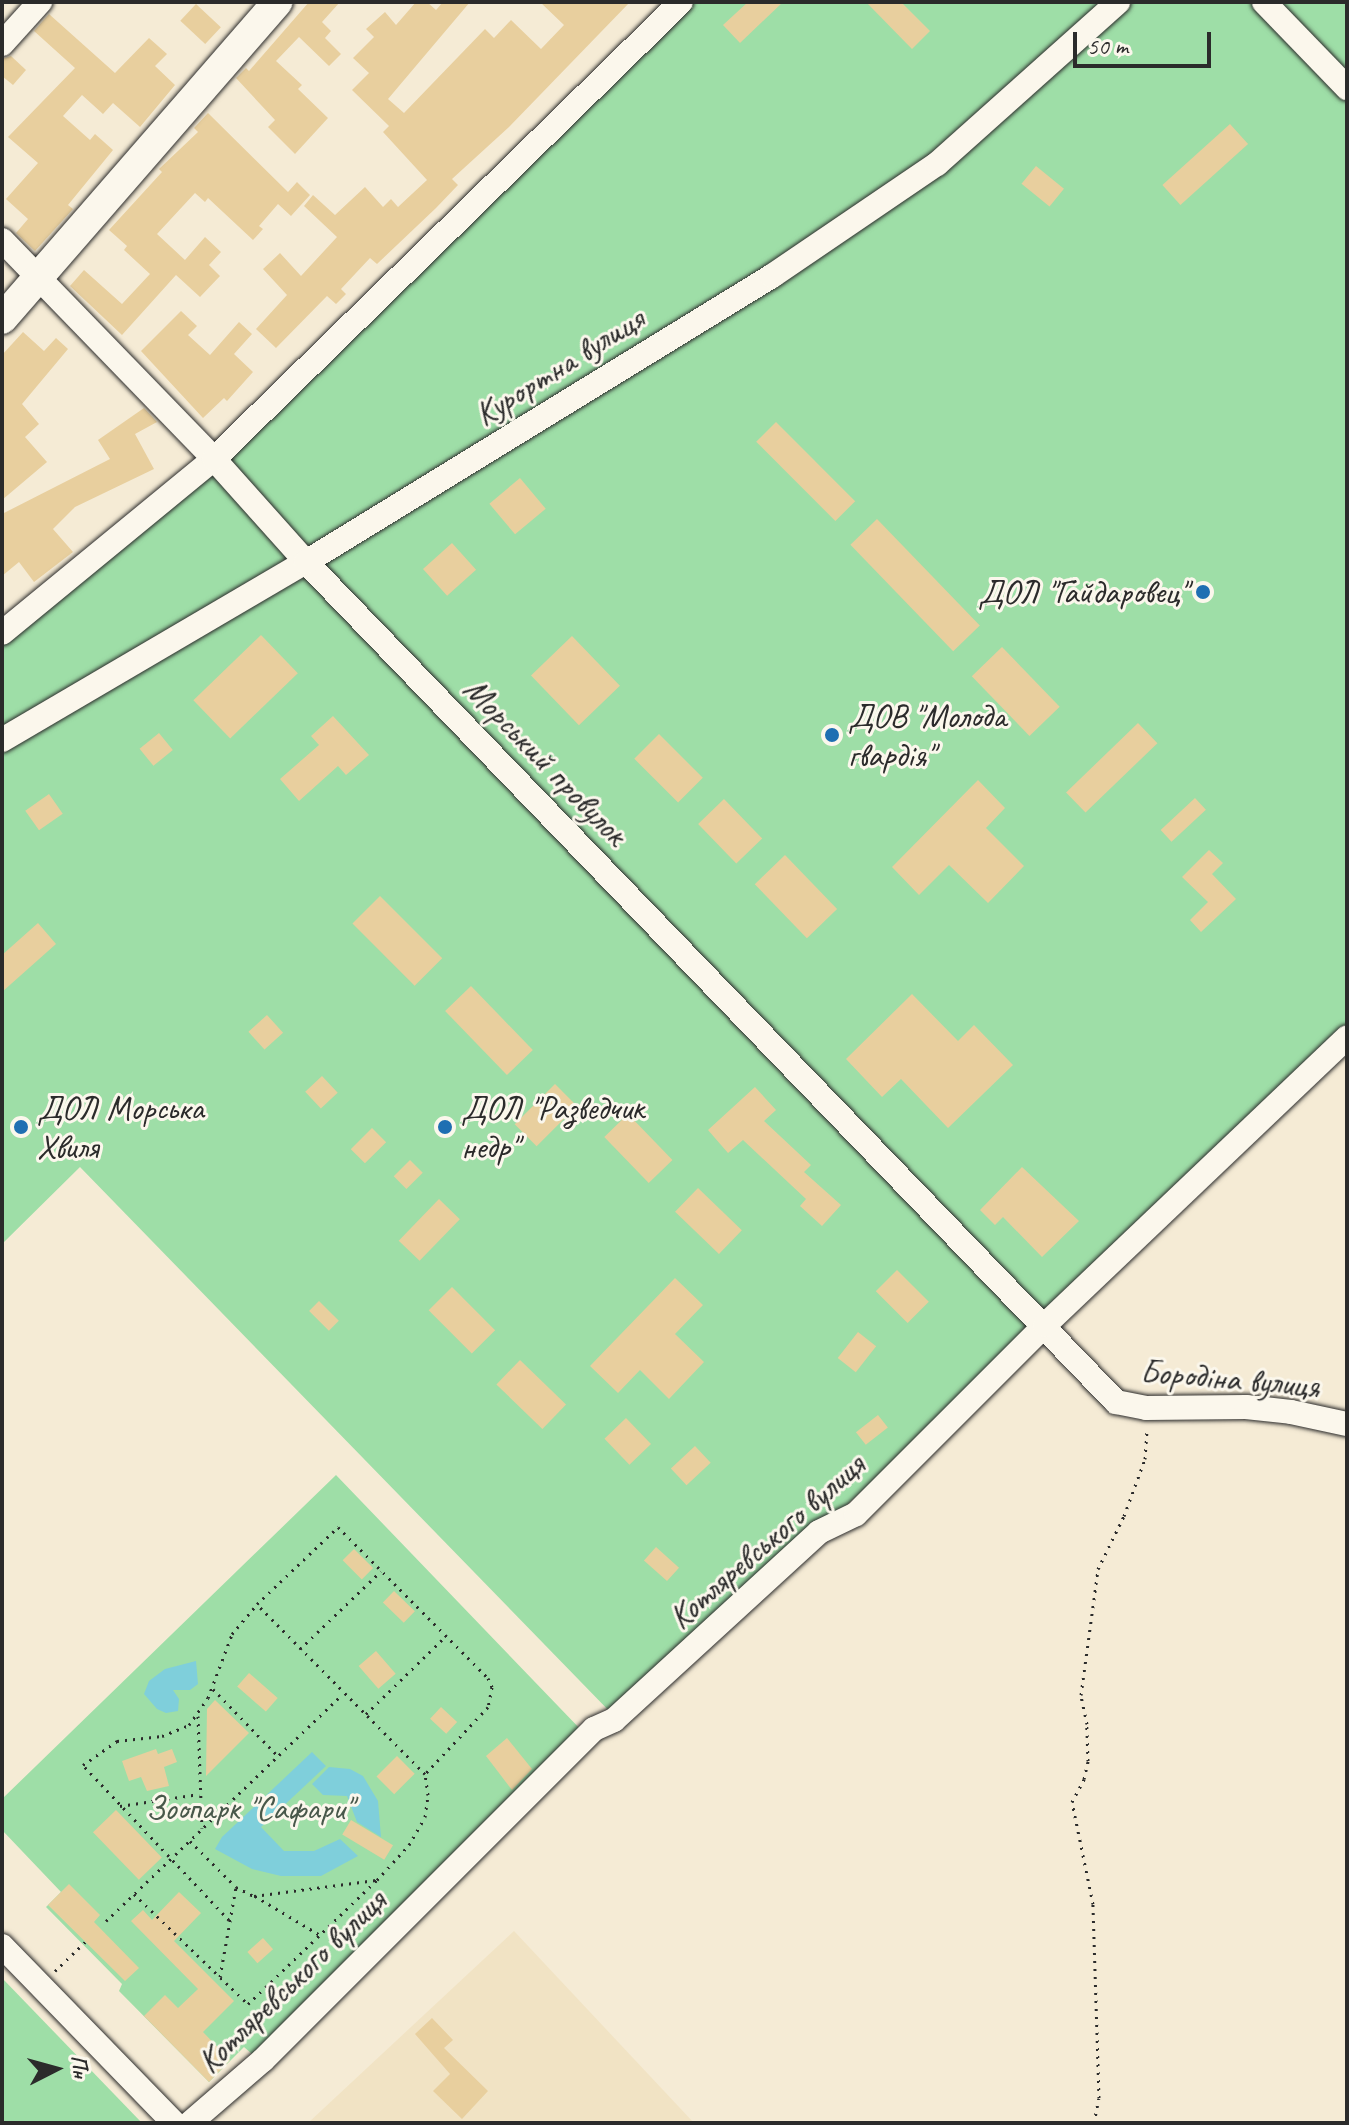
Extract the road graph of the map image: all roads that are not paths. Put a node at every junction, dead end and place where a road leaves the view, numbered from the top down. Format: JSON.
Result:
{"nodes":[{"id":1,"x":40,"y":2,"type":"edge"},
{"id":2,"x":278,"y":2,"type":"edge"},
{"id":3,"x":681,"y":2,"type":"edge"},
{"id":4,"x":1118,"y":2,"type":"edge"},
{"id":5,"x":1264,"y":2,"type":"edge"},
{"id":6,"x":2,"y":44,"type":"edge"},
{"id":7,"x":1347,"y":88,"type":"edge"},
{"id":8,"x":2,"y":240,"type":"edge"},
{"id":9,"x":40,"y":277,"type":"junction"},
{"id":10,"x":2,"y":319,"type":"edge"},
{"id":11,"x":214,"y":459,"type":"junction"},
{"id":12,"x":306,"y":562,"type":"junction"},
{"id":13,"x":2,"y":633,"type":"edge"},
{"id":14,"x":2,"y":740,"type":"edge"},
{"id":15,"x":1347,"y":1037,"type":"edge"},
{"id":16,"x":1045,"y":1325,"type":"junction"},
{"id":17,"x":1347,"y":1424,"type":"edge"},
{"id":18,"x":2,"y":1946,"type":"edge"},
{"id":19,"x":174,"y":2123,"type":"edge"},
{"id":20,"x":190,"y":2123,"type":"edge"}],
"edges":[{"from":1,"to":6,"type":"street"},
{"from":2,"to":9,"type":"main road"},
{"from":3,"to":11,"type":"street"},
{"from":4,"to":12,"type":"street","name":"Курортна вулиця"},
{"from":5,"to":7,"type":"street"},
{"from":8,"to":9,"type":"street","name":"Морський провулок"},
{"from":9,"to":10,"type":"main road"},
{"from":9,"to":11,"type":"street","name":"Морський провулок"},
{"from":11,"to":12,"type":"street","name":"Морський провулок"},
{"from":11,"to":13,"type":"street"},
{"from":12,"to":14,"type":"street","name":"Курортна вулиця"},
{"from":12,"to":16,"type":"street","name":"Морський провулок"},
{"from":15,"to":16,"type":"street","name":"Котляревського вулиця"},
{"from":16,"to":17,"type":"street","name":"Бородіна вулиця"},
{"from":16,"to":20,"type":"street","name":"Котляревського вулиця"},
{"from":18,"to":19,"type":"street"}]}
